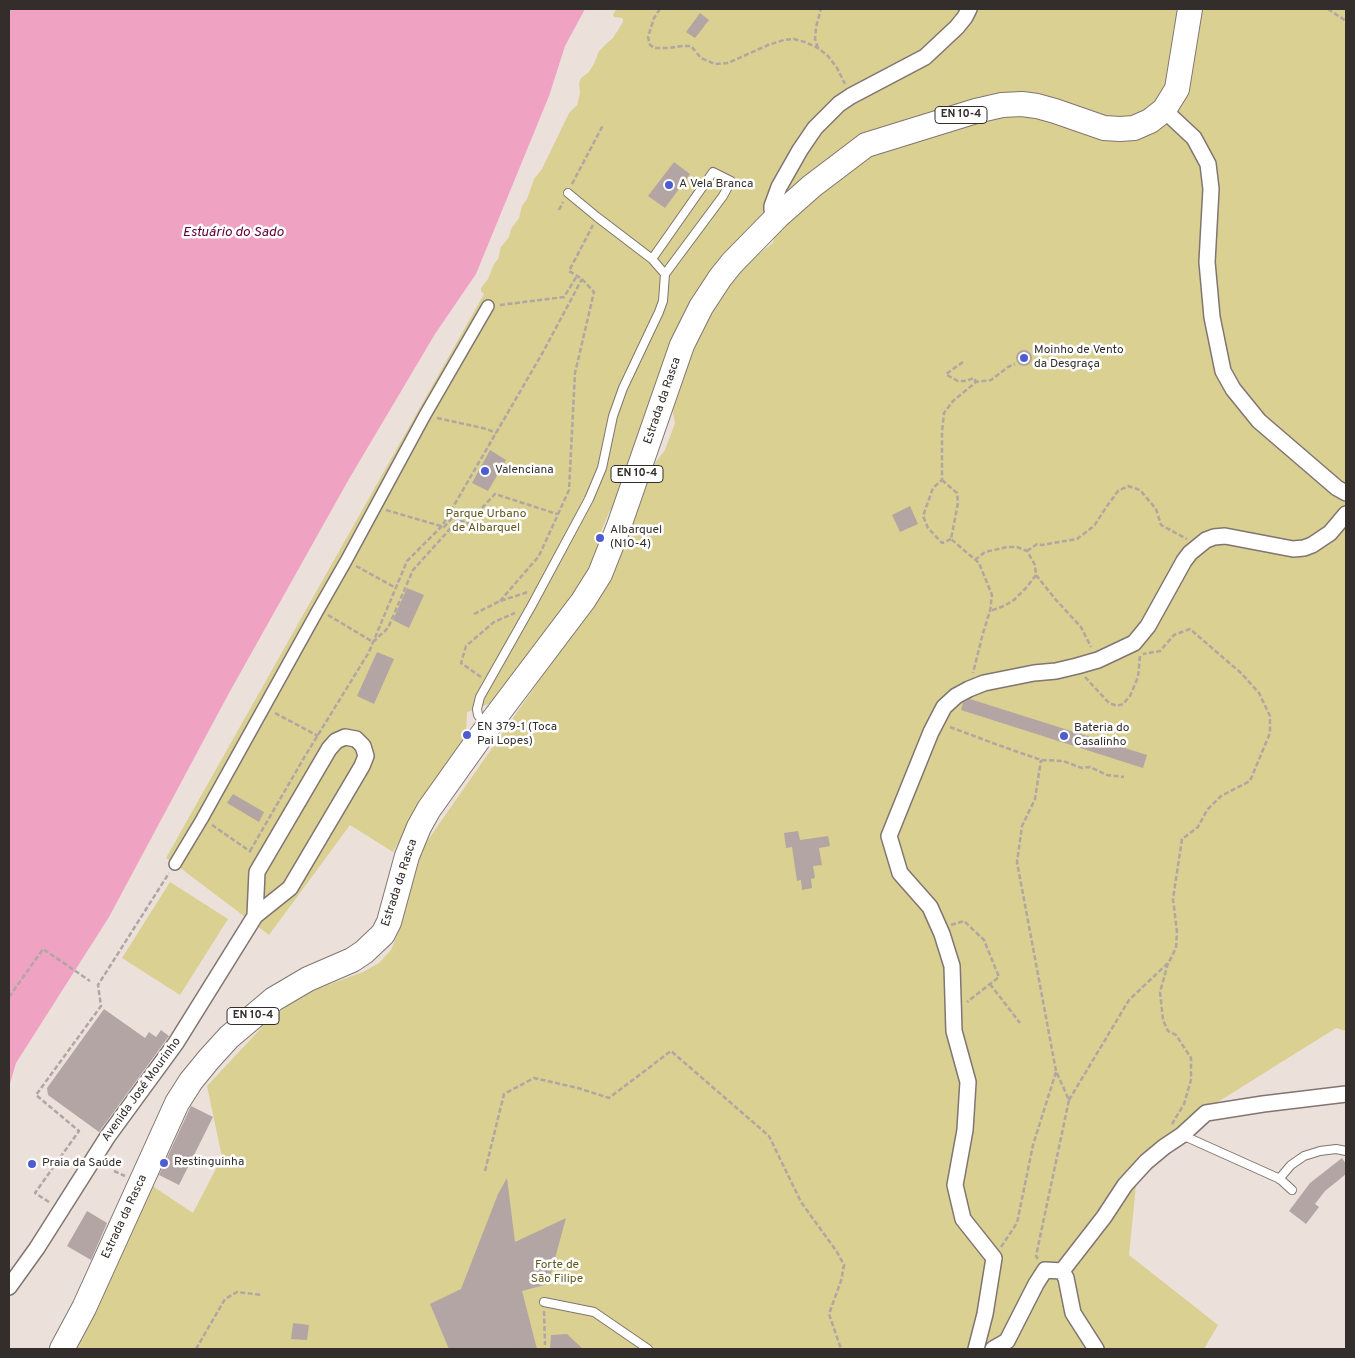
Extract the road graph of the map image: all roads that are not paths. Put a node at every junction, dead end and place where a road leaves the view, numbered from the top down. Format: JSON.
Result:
{"nodes":[{"id":1,"x":969,"y":9,"type":"edge"},
{"id":2,"x":1190,"y":9,"type":"edge"},
{"id":3,"x":1164,"y":110,"type":"junction"},
{"id":4,"x":568,"y":193,"type":"road end"},
{"id":5,"x":778,"y":216,"type":"junction"},
{"id":6,"x":652,"y":259,"type":"junction"},
{"id":7,"x":665,"y":274,"type":"junction"},
{"id":8,"x":488,"y":306,"type":"road end"},
{"id":9,"x":1346,"y":493,"type":"edge"},
{"id":10,"x":1346,"y":514,"type":"edge"},
{"id":11,"x":487,"y":728,"type":"junction"},
{"id":12,"x":175,"y":864,"type":"road end"},
{"id":13,"x":256,"y":916,"type":"junction"},
{"id":14,"x":1346,"y":1094,"type":"edge"},
{"id":15,"x":1182,"y":1135,"type":"junction"},
{"id":16,"x":1346,"y":1151,"type":"edge"},
{"id":17,"x":1278,"y":1179,"type":"junction"},
{"id":18,"x":1292,"y":1190,"type":"dead end"},
{"id":19,"x":1062,"y":1271,"type":"junction"},
{"id":20,"x":9,"y":1287,"type":"edge"},
{"id":21,"x":544,"y":1302,"type":"road end"},
{"id":22,"x":62,"y":1349,"type":"edge"},
{"id":23,"x":648,"y":1349,"type":"edge"},
{"id":24,"x":976,"y":1349,"type":"edge"},
{"id":25,"x":993,"y":1349,"type":"edge"},
{"id":26,"x":1096,"y":1349,"type":"edge"}],
"edges":[{"from":1,"to":5,"type":"street"},
{"from":2,"to":3,"type":"main road","number":"EN 10-4"},
{"from":3,"to":5,"type":"main road","number":"EN 10-4"},
{"from":3,"to":9,"type":"street"},
{"from":4,"to":6,"type":"lane"},
{"from":5,"to":11,"type":"main road","name":"Estrada da Rasca","number":"EN 10-4"},
{"from":6,"to":7,"type":"lane"},
{"from":6,"to":7,"type":"lane"},
{"from":7,"to":11,"type":"lane"},
{"from":8,"to":12,"type":"street"},
{"from":10,"to":24,"type":"street"},
{"from":11,"to":22,"type":"main road","name":"Estrada da Rasca","number":"EN 10-4"},
{"from":13,"to":13,"type":"street","name":"Avenida José Mourinho"},
{"from":13,"to":20,"type":"street","name":"Avenida José Mourinho"},
{"from":14,"to":15,"type":"street"},
{"from":15,"to":17,"type":"lane"},
{"from":15,"to":19,"type":"street"},
{"from":16,"to":17,"type":"lane"},
{"from":17,"to":18,"type":"lane"},
{"from":19,"to":25,"type":"street"},
{"from":19,"to":26,"type":"street"},
{"from":21,"to":23,"type":"lane"}]}
